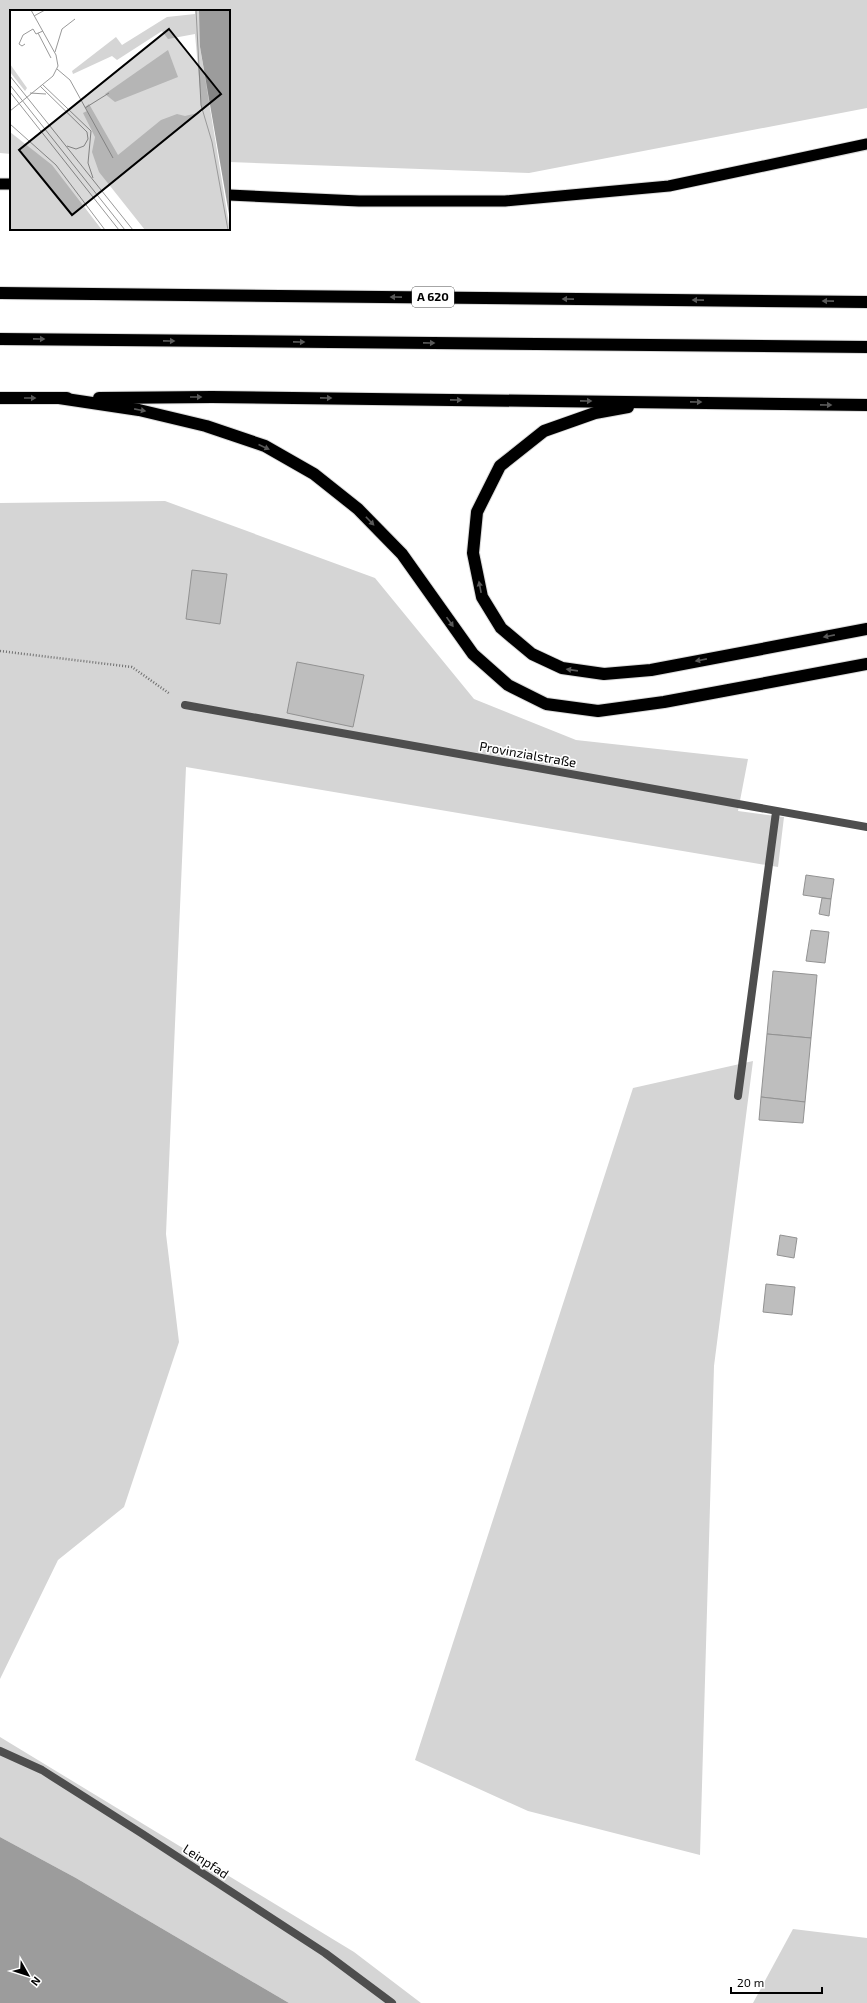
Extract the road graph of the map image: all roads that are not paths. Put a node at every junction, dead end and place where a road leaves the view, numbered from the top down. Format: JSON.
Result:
{"nodes":[{"id":1,"x":867,"y":144,"type":"edge"},
{"id":2,"x":230,"y":195,"type":"edge"},
{"id":3,"x":0,"y":293,"type":"edge"},
{"id":4,"x":867,"y":302,"type":"edge"},
{"id":5,"x":0,"y":339,"type":"edge"},
{"id":6,"x":867,"y":347,"type":"edge"},
{"id":7,"x":0,"y":398,"type":"edge"},
{"id":8,"x":60,"y":398,"type":"junction"},
{"id":9,"x":657,"y":402,"type":"junction"},
{"id":10,"x":867,"y":405,"type":"edge"},
{"id":11,"x":867,"y":629,"type":"edge"},
{"id":12,"x":867,"y":664,"type":"edge"},
{"id":13,"x":185,"y":705,"type":"road end"},
{"id":14,"x":776,"y":812,"type":"junction"},
{"id":15,"x":867,"y":827,"type":"edge"},
{"id":16,"x":738,"y":1096,"type":"dead end"},
{"id":17,"x":0,"y":1751,"type":"edge"},
{"id":18,"x":392,"y":2003,"type":"edge"}],
"edges":[{"from":1,"to":2,"type":"highway"},
{"from":4,"to":3,"type":"highway","number":"A 620","one_way":true},
{"from":5,"to":6,"type":"highway","one_way":true},
{"from":7,"to":8,"type":"highway","one_way":true},
{"from":8,"to":9,"type":"highway","one_way":true},
{"from":8,"to":12,"type":"highway","one_way":true},
{"from":9,"to":10,"type":"highway","one_way":true},
{"from":11,"to":9,"type":"highway","one_way":true},
{"from":13,"to":14,"type":"lane","name":"Provinzialstraße"},
{"from":14,"to":15,"type":"lane","name":"Provinzialstraße"},
{"from":14,"to":16,"type":"lane"},
{"from":17,"to":18,"type":"lane","name":"Leinpfad"}]}
